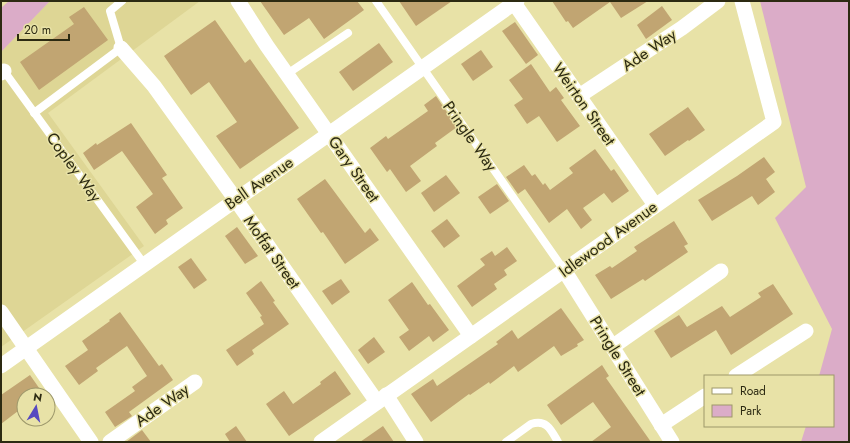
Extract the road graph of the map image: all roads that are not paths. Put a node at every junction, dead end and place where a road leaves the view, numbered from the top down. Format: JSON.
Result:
{"nodes":[{"id":1,"x":122,"y":1,"type":"edge"},
{"id":2,"x":238,"y":1,"type":"edge"},
{"id":3,"x":376,"y":1,"type":"edge"},
{"id":4,"x":718,"y":1,"type":"edge"},
{"id":5,"x":742,"y":1,"type":"edge"},
{"id":6,"x":514,"y":2,"type":"edge"},
{"id":7,"x":348,"y":33,"type":"dead end"},
{"id":8,"x":121,"y":48,"type":"junction"},
{"id":9,"x":423,"y":68,"type":"junction"},
{"id":10,"x":2,"y":72,"type":"edge"},
{"id":11,"x":287,"y":74,"type":"junction"},
{"id":12,"x":579,"y":96,"type":"junction"},
{"id":13,"x":34,"y":113,"type":"junction"},
{"id":14,"x":329,"y":134,"type":"junction"},
{"id":15,"x":236,"y":200,"type":"junction"},
{"id":16,"x":655,"y":205,"type":"junction"},
{"id":17,"x":144,"y":264,"type":"junction"},
{"id":18,"x":564,"y":270,"type":"junction"},
{"id":19,"x":722,"y":271,"type":"dead end"},
{"id":20,"x":1,"y":312,"type":"edge"},
{"id":21,"x":806,"y":331,"type":"dead end"},
{"id":22,"x":471,"y":336,"type":"junction"},
{"id":23,"x":612,"y":347,"type":"junction"},
{"id":24,"x":26,"y":348,"type":"junction"},
{"id":25,"x":1,"y":366,"type":"edge"},
{"id":26,"x":738,"y":375,"type":"edge"},
{"id":27,"x":195,"y":382,"type":"dead end"},
{"id":28,"x":704,"y":397,"type":"edge"},
{"id":29,"x":382,"y":399,"type":"junction"},
{"id":30,"x":661,"y":425,"type":"junction"},
{"id":31,"x":91,"y":442,"type":"edge"},
{"id":32,"x":110,"y":442,"type":"edge"},
{"id":33,"x":321,"y":442,"type":"edge"},
{"id":34,"x":416,"y":442,"type":"edge"},
{"id":35,"x":506,"y":442,"type":"edge"},
{"id":36,"x":558,"y":442,"type":"edge"},
{"id":37,"x":672,"y":442,"type":"edge"}],
"edges":[{"from":1,"to":8,"type":"lane"},
{"from":2,"to":11,"type":"street","name":"Gary Street"},
{"from":3,"to":9,"type":"lane","name":"Pringle Way"},
{"from":4,"to":12,"type":"street","name":"Ade Way"},
{"from":5,"to":16,"type":"street","name":"Idlewood Avenue"},
{"from":6,"to":9,"type":"street","name":"Bell Avenue"},
{"from":6,"to":12,"type":"street","name":"Weirton Street"},
{"from":7,"to":11,"type":"lane"},
{"from":8,"to":13,"type":"lane"},
{"from":8,"to":15,"type":"street","name":"Moffat Street"},
{"from":9,"to":14,"type":"street","name":"Bell Avenue"},
{"from":9,"to":18,"type":"lane","name":"Pringle Way"},
{"from":10,"to":13,"type":"lane","name":"Copley Way"},
{"from":11,"to":14,"type":"street","name":"Gary Street"},
{"from":12,"to":16,"type":"street","name":"Weirton Street"},
{"from":13,"to":17,"type":"lane","name":"Copley Way"},
{"from":14,"to":15,"type":"street","name":"Bell Avenue"},
{"from":14,"to":22,"type":"street","name":"Gary Street"},
{"from":15,"to":17,"type":"street","name":"Bell Avenue"},
{"from":15,"to":29,"type":"street","name":"Moffat Street"},
{"from":16,"to":18,"type":"street","name":"Idlewood Avenue"},
{"from":17,"to":24,"type":"street","name":"Bell Avenue"},
{"from":18,"to":22,"type":"street","name":"Idlewood Avenue"},
{"from":18,"to":23,"type":"street","name":"Pringle Street"},
{"from":19,"to":23,"type":"street"},
{"from":20,"to":24,"type":"street"},
{"from":21,"to":26,"type":"street"},
{"from":22,"to":29,"type":"street","name":"Idlewood Avenue"},
{"from":23,"to":30,"type":"street","name":"Pringle Street"},
{"from":24,"to":25,"type":"street","name":"Bell Avenue"},
{"from":24,"to":31,"type":"street"},
{"from":27,"to":32,"type":"street","name":"Ade Way"},
{"from":28,"to":30,"type":"street"},
{"from":29,"to":33,"type":"street","name":"Idlewood Avenue"},
{"from":29,"to":34,"type":"street","name":"Moffat Street"},
{"from":30,"to":37,"type":"street","name":"Pringle Street"},
{"from":35,"to":36,"type":"lane"}]}
